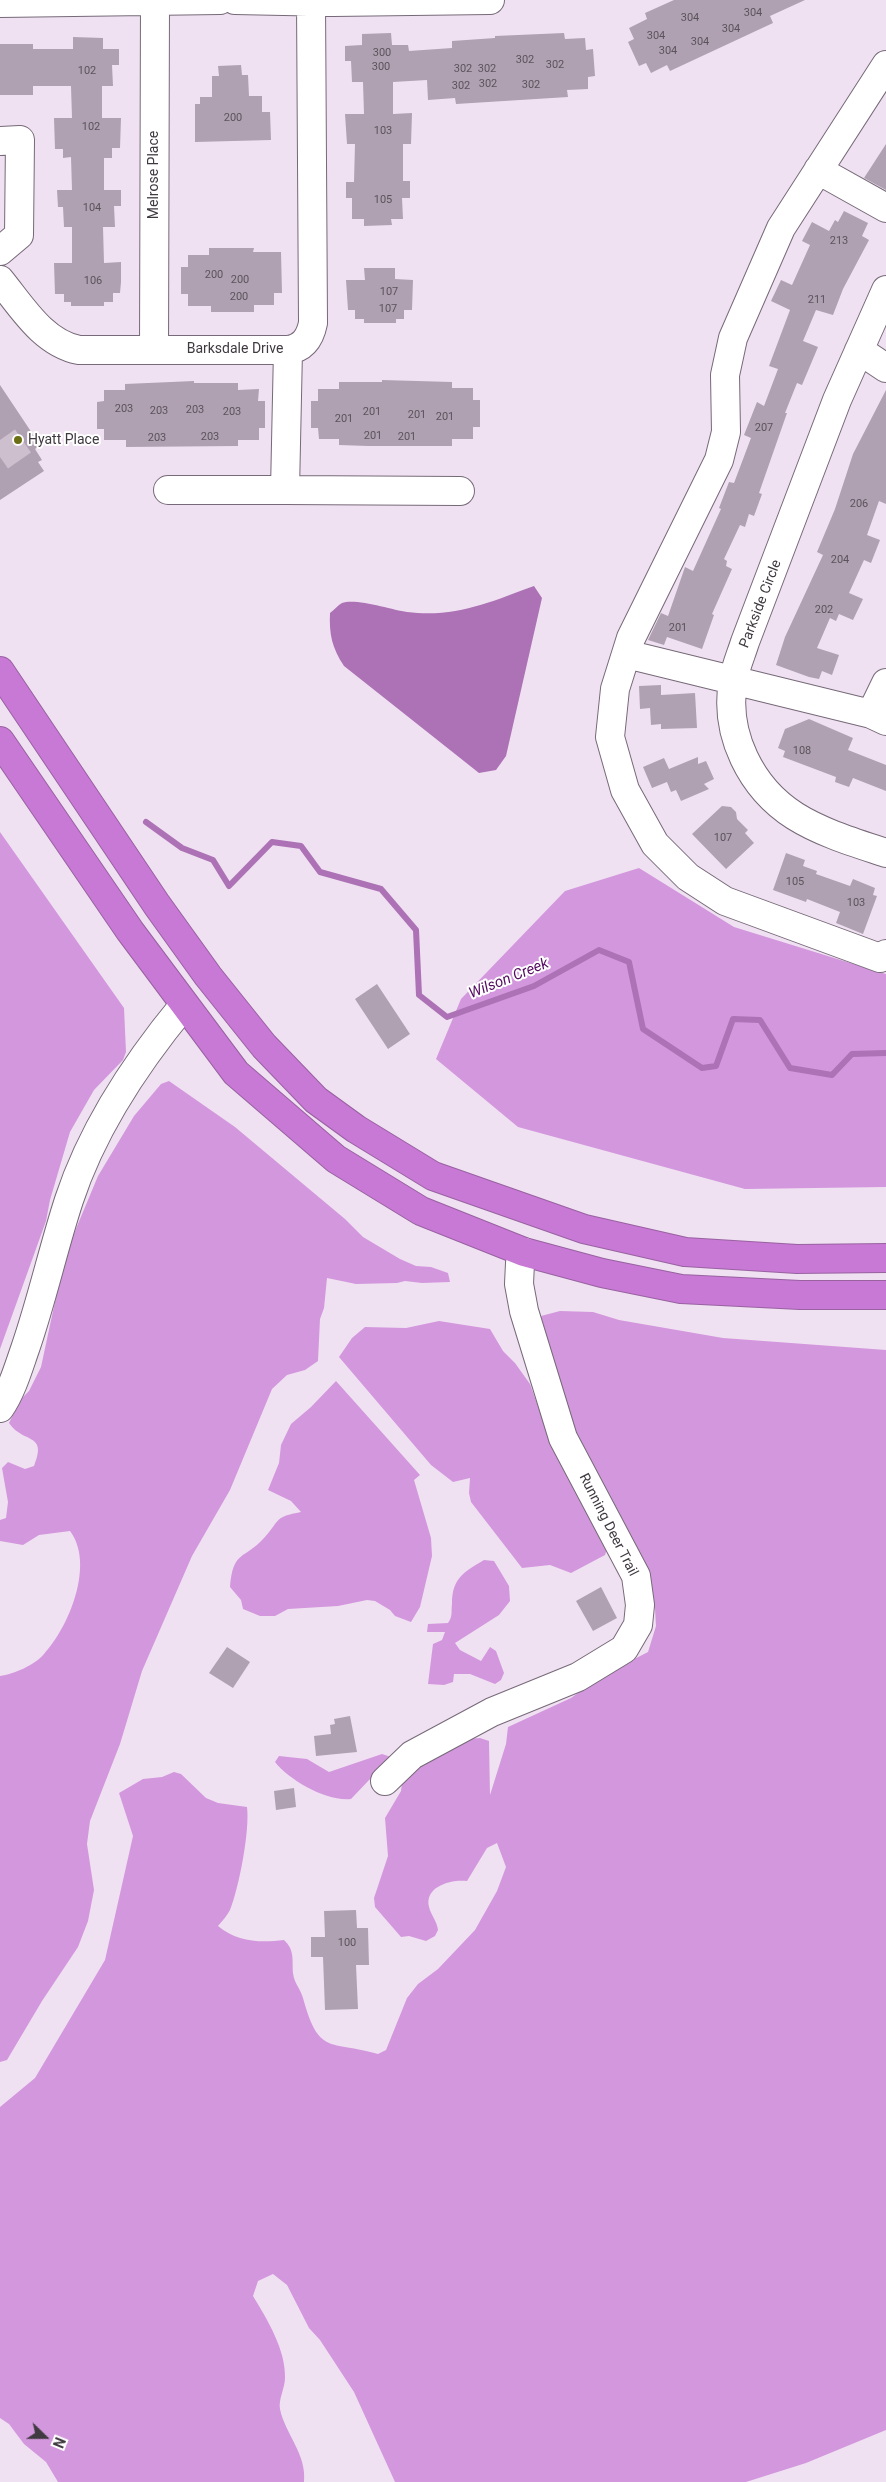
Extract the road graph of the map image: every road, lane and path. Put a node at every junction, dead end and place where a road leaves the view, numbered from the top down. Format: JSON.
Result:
{"nodes":[{"id":1,"x":220,"y":0,"type":"edge"},
{"id":2,"x":235,"y":0,"type":"edge"},
{"id":3,"x":490,"y":0,"type":"edge"},
{"id":4,"x":155,"y":2,"type":"junction"},
{"id":5,"x":311,"y":2,"type":"junction"},
{"id":6,"x":0,"y":3,"type":"edge"},
{"id":7,"x":886,"y":65,"type":"edge"},
{"id":8,"x":0,"y":141,"type":"edge"},
{"id":9,"x":818,"y":170,"type":"junction"},
{"id":10,"x":886,"y":208,"type":"edge"},
{"id":11,"x":0,"y":251,"type":"edge"},
{"id":12,"x":0,"y":280,"type":"edge"},
{"id":13,"x":886,"y":290,"type":"edge"},
{"id":14,"x":154,"y":348,"type":"junction"},
{"id":15,"x":288,"y":350,"type":"junction"},
{"id":16,"x":858,"y":350,"type":"junction"},
{"id":17,"x":886,"y":368,"type":"edge"},
{"id":18,"x":168,"y":490,"type":"dead end"},
{"id":19,"x":284,"y":490,"type":"junction"},
{"id":20,"x":460,"y":491,"type":"dead end"},
{"id":21,"x":626,"y":654,"type":"junction"},
{"id":22,"x":0,"y":671,"type":"edge"},
{"id":23,"x":733,"y":682,"type":"junction"},
{"id":24,"x":886,"y":683,"type":"edge"},
{"id":25,"x":878,"y":717,"type":"edge"},
{"id":26,"x":0,"y":741,"type":"edge"},
{"id":27,"x":886,"y":853,"type":"edge"},
{"id":28,"x":886,"y":954,"type":"edge"},
{"id":29,"x":184,"y":1005,"type":"junction"},
{"id":30,"x":524,"y":1252,"type":"junction"},
{"id":31,"x":886,"y":1258,"type":"edge"},
{"id":32,"x":886,"y":1295,"type":"edge"},
{"id":33,"x":0,"y":1408,"type":"edge"},
{"id":34,"x":385,"y":1781,"type":"dead end"}],
"edges":[{"from":1,"to":4,"type":"street"},
{"from":2,"to":5,"type":"street"},
{"from":3,"to":5,"type":"street"},
{"from":4,"to":6,"type":"street"},
{"from":4,"to":14,"type":"street","name":"Melrose Place"},
{"from":5,"to":15,"type":"street","name":"Barksdale Drive"},
{"from":7,"to":9,"type":"street"},
{"from":8,"to":11,"type":"street"},
{"from":9,"to":10,"type":"street"},
{"from":9,"to":21,"type":"street"},
{"from":12,"to":14,"type":"street","name":"Barksdale Drive"},
{"from":13,"to":16,"type":"street","name":"Parkside Circle"},
{"from":14,"to":15,"type":"street","name":"Barksdale Drive"},
{"from":15,"to":19,"type":"street"},
{"from":16,"to":17,"type":"street"},
{"from":16,"to":23,"type":"street","name":"Parkside Circle"},
{"from":18,"to":19,"type":"street"},
{"from":19,"to":20,"type":"street"},
{"from":21,"to":23,"type":"street"},
{"from":21,"to":28,"type":"street"},
{"from":22,"to":31,"type":"highway"},
{"from":23,"to":25,"type":"street"},
{"from":23,"to":27,"type":"street","name":"Parkside Circle"},
{"from":24,"to":25,"type":"street"},
{"from":26,"to":29,"type":"highway"},
{"from":29,"to":30,"type":"highway"},
{"from":29,"to":33,"type":"street"},
{"from":30,"to":32,"type":"highway"},
{"from":30,"to":34,"type":"street","name":"Running Deer Trail"}]}
